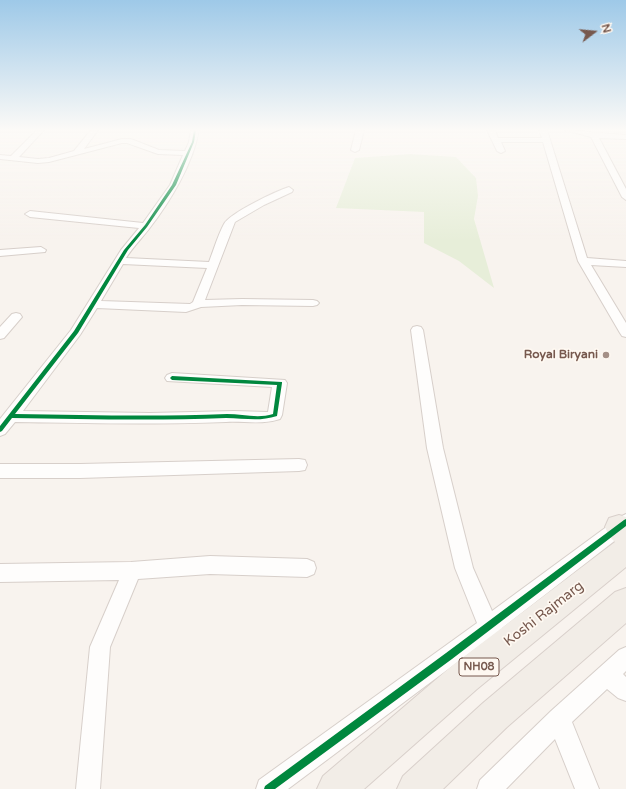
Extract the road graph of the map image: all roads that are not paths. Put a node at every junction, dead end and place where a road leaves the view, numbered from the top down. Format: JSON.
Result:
{"nodes":[{"id":1,"x":182,"y":167,"type":"edge"},
{"id":2,"x":554,"y":167,"type":"edge"},
{"id":3,"x":610,"y":167,"type":"edge"},
{"id":4,"x":289,"y":190,"type":"dead end"},
{"id":5,"x":626,"y":197,"type":"edge"},
{"id":6,"x":30,"y":214,"type":"dead end"},
{"id":7,"x":146,"y":226,"type":"junction"},
{"id":8,"x":41,"y":250,"type":"dead end"},
{"id":9,"x":0,"y":253,"type":"edge"},
{"id":10,"x":120,"y":261,"type":"junction"},
{"id":11,"x":583,"y":261,"type":"junction"},
{"id":12,"x":626,"y":264,"type":"edge"},
{"id":13,"x":213,"y":265,"type":"junction"},
{"id":14,"x":93,"y":304,"type":"junction"},
{"id":15,"x":198,"y":304,"type":"junction"},
{"id":16,"x":313,"y":304,"type":"dead end"},
{"id":17,"x":16,"y":317,"type":"dead end"},
{"id":18,"x":417,"y":330,"type":"dead end"},
{"id":19,"x":626,"y":333,"type":"edge"},
{"id":20,"x":0,"y":335,"type":"edge"},
{"id":21,"x":172,"y":378,"type":"dead end"},
{"id":22,"x":11,"y":416,"type":"junction"},
{"id":23,"x":0,"y":430,"type":"edge"},
{"id":24,"x":298,"y":465,"type":"dead end"},
{"id":25,"x":0,"y":471,"type":"edge"},
{"id":26,"x":624,"y":533,"type":"edge"},
{"id":27,"x":307,"y":568,"type":"dead end"},
{"id":28,"x":131,"y":571,"type":"junction"},
{"id":29,"x":0,"y":573,"type":"edge"},
{"id":30,"x":626,"y":603,"type":"edge"},
{"id":31,"x":496,"y":636,"type":"junction"},
{"id":32,"x":626,"y":657,"type":"edge"},
{"id":33,"x":606,"y":674,"type":"junction"},
{"id":34,"x":626,"y":690,"type":"edge"},
{"id":35,"x":559,"y":720,"type":"junction"},
{"id":36,"x":88,"y":789,"type":"edge"},
{"id":37,"x":268,"y":789,"type":"edge"},
{"id":38,"x":336,"y":789,"type":"edge"},
{"id":39,"x":416,"y":789,"type":"edge"},
{"id":40,"x":489,"y":789,"type":"edge"},
{"id":41,"x":587,"y":789,"type":"edge"}],
"edges":[{"from":1,"to":7,"type":"street"},
{"from":2,"to":11,"type":"street"},
{"from":3,"to":5,"type":"street"},
{"from":4,"to":13,"type":"street"},
{"from":6,"to":7,"type":"street"},
{"from":7,"to":10,"type":"street"},
{"from":8,"to":9,"type":"street"},
{"from":10,"to":13,"type":"street"},
{"from":10,"to":14,"type":"street"},
{"from":11,"to":12,"type":"street"},
{"from":11,"to":19,"type":"street"},
{"from":13,"to":15,"type":"street"},
{"from":14,"to":15,"type":"street"},
{"from":14,"to":22,"type":"street"},
{"from":15,"to":16,"type":"street"},
{"from":17,"to":20,"type":"street"},
{"from":18,"to":31,"type":"street"},
{"from":21,"to":22,"type":"street"},
{"from":22,"to":23,"type":"street"},
{"from":24,"to":25,"type":"street"},
{"from":26,"to":31,"type":"main road","name":"Koshi Rajmarg","number":"NH08"},
{"from":27,"to":28,"type":"street"},
{"from":28,"to":29,"type":"street"},
{"from":28,"to":36,"type":"street"},
{"from":30,"to":39,"type":"main road"},
{"from":31,"to":37,"type":"street"},
{"from":31,"to":38,"type":"main road","name":"Koshi Rajmarg","number":"NH08"},
{"from":32,"to":33,"type":"street"},
{"from":33,"to":34,"type":"street"},
{"from":33,"to":35,"type":"street"},
{"from":35,"to":40,"type":"street"},
{"from":35,"to":41,"type":"street"}]}
